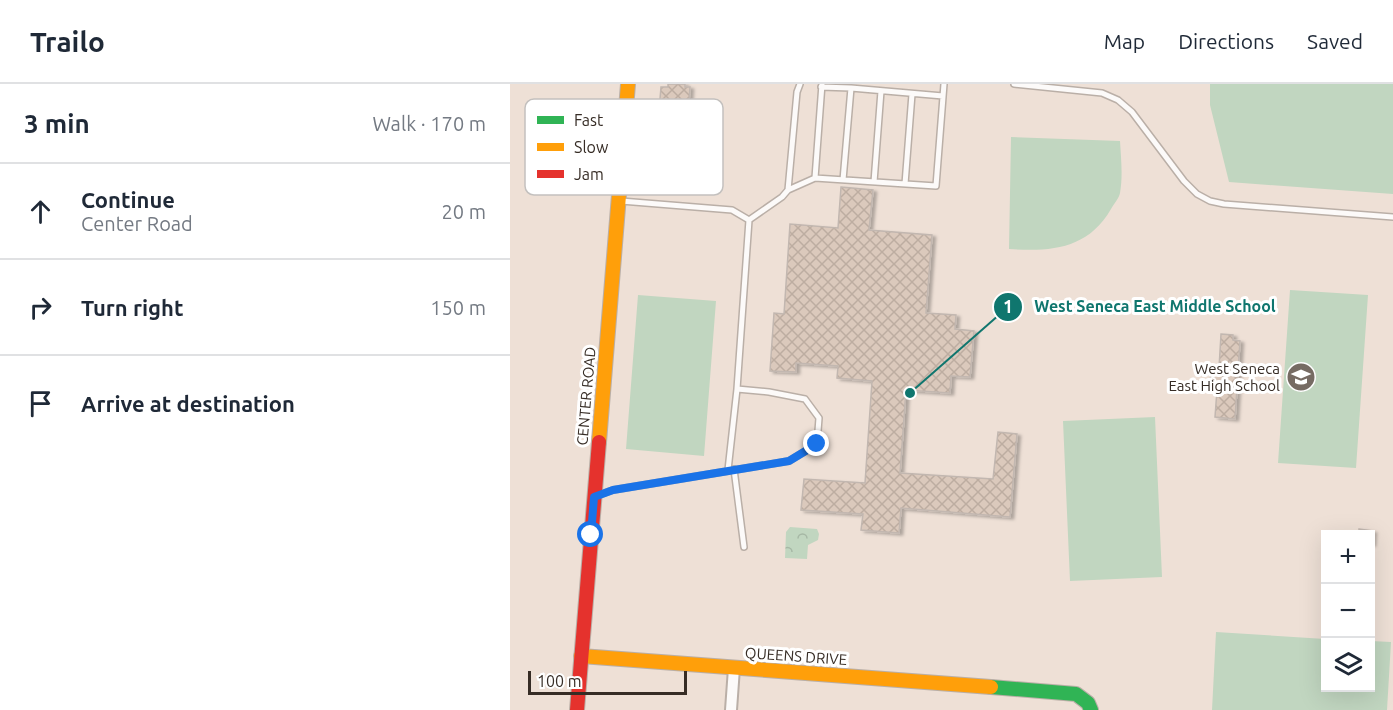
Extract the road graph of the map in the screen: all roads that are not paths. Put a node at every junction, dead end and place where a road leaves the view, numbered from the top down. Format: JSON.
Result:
{"nodes":[{"id":1,"x":628,"y":84,"type":"edge"},
{"id":2,"x":800,"y":84,"type":"edge"},
{"id":3,"x":944,"y":84,"type":"edge"},
{"id":4,"x":1014,"y":84,"type":"edge"},
{"id":5,"x":822,"y":85,"type":"edge"},
{"id":6,"x":851,"y":88,"type":"junction"},
{"id":7,"x":881,"y":91,"type":"junction"},
{"id":8,"x":912,"y":94,"type":"junction"},
{"id":9,"x":943,"y":96,"type":"junction"},
{"id":10,"x":627,"y":99,"type":"edge"},
{"id":11,"x":815,"y":178,"type":"junction"},
{"id":12,"x":843,"y":180,"type":"junction"},
{"id":13,"x":874,"y":182,"type":"junction"},
{"id":14,"x":905,"y":184,"type":"junction"},
{"id":15,"x":788,"y":190,"type":"junction"},
{"id":16,"x":619,"y":195,"type":"edge"},
{"id":17,"x":618,"y":201,"type":"junction"},
{"id":18,"x":1393,"y":217,"type":"edge"},
{"id":19,"x":749,"y":220,"type":"junction"},
{"id":20,"x":737,"y":389,"type":"junction"},
{"id":21,"x":731,"y":470,"type":"junction"},
{"id":22,"x":594,"y":497,"type":"junction"},
{"id":23,"x":744,"y":547,"type":"dead end"},
{"id":24,"x":581,"y":656,"type":"junction"},
{"id":25,"x":734,"y":668,"type":"junction"},
{"id":26,"x":577,"y":710,"type":"edge"},
{"id":27,"x":731,"y":710,"type":"edge"},
{"id":28,"x":1091,"y":710,"type":"edge"}],
"edges":[{"from":1,"to":10,"type":"main road","name":"CENTER ROAD"},
{"from":2,"to":15,"type":"lane"},
{"from":3,"to":9,"type":"lane"},
{"from":4,"to":18,"type":"lane"},
{"from":5,"to":6,"type":"lane"},
{"from":5,"to":11,"type":"lane"},
{"from":6,"to":7,"type":"lane"},
{"from":6,"to":12,"type":"lane"},
{"from":7,"to":8,"type":"lane"},
{"from":7,"to":13,"type":"lane"},
{"from":8,"to":9,"type":"lane"},
{"from":8,"to":14,"type":"lane"},
{"from":9,"to":14,"type":"lane"},
{"from":11,"to":12,"type":"lane"},
{"from":11,"to":15,"type":"lane"},
{"from":12,"to":13,"type":"lane"},
{"from":13,"to":14,"type":"lane"},
{"from":15,"to":19,"type":"lane"},
{"from":16,"to":17,"type":"main road","name":"CENTER ROAD"},
{"from":17,"to":19,"type":"lane"},
{"from":17,"to":22,"type":"main road","name":"CENTER ROAD"},
{"from":19,"to":20,"type":"lane"},
{"from":20,"to":21,"type":"lane"},
{"from":20,"to":21,"type":"lane"},
{"from":21,"to":22,"type":"lane"},
{"from":21,"to":23,"type":"lane"},
{"from":22,"to":24,"type":"main road","name":"CENTER ROAD"},
{"from":24,"to":25,"type":"main road","name":"QUEENS DRIVE"},
{"from":24,"to":26,"type":"main road","name":"CENTER ROAD"},
{"from":25,"to":27,"type":"street"},
{"from":25,"to":28,"type":"main road","name":"QUEENS DRIVE"}]}
